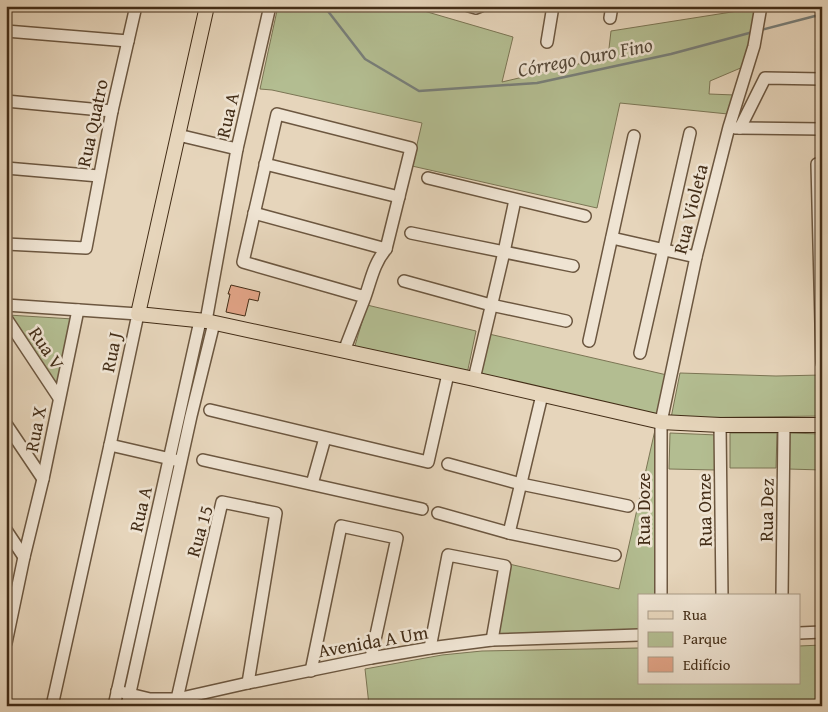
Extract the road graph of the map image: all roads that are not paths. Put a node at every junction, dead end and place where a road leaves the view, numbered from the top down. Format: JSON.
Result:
{"nodes":[{"id":1,"x":136,"y":6,"type":"edge"},
{"id":2,"x":207,"y":6,"type":"edge"},
{"id":3,"x":270,"y":6,"type":"edge"},
{"id":4,"x":553,"y":6,"type":"edge"},
{"id":5,"x":612,"y":6,"type":"edge"},
{"id":6,"x":761,"y":6,"type":"edge"},
{"id":7,"x":610,"y":18,"type":"dead end"},
{"id":8,"x":6,"y":30,"type":"edge"},
{"id":9,"x":128,"y":40,"type":"junction"},
{"id":10,"x":547,"y":42,"type":"dead end"},
{"id":11,"x":822,"y":78,"type":"edge"},
{"id":12,"x":6,"y":101,"type":"edge"},
{"id":13,"x":112,"y":111,"type":"junction"},
{"id":14,"x":734,"y":128,"type":"junction"},
{"id":15,"x":822,"y":128,"type":"edge"},
{"id":16,"x":690,"y":133,"type":"dead end"},
{"id":17,"x":178,"y":135,"type":"junction"},
{"id":18,"x":634,"y":136,"type":"dead end"},
{"id":19,"x":237,"y":149,"type":"junction"},
{"id":20,"x":265,"y":164,"type":"junction"},
{"id":21,"x":822,"y":164,"type":"edge"},
{"id":22,"x":6,"y":168,"type":"edge"},
{"id":23,"x":99,"y":176,"type":"junction"},
{"id":24,"x":428,"y":178,"type":"dead end"},
{"id":25,"x":399,"y":197,"type":"junction"},
{"id":26,"x":515,"y":200,"type":"junction"},
{"id":27,"x":254,"y":213,"type":"junction"},
{"id":28,"x":585,"y":216,"type":"dead end"},
{"id":29,"x":411,"y":233,"type":"dead end"},
{"id":30,"x":612,"y":238,"type":"junction"},
{"id":31,"x":6,"y":244,"type":"edge"},
{"id":32,"x":386,"y":249,"type":"junction"},
{"id":33,"x":664,"y":249,"type":"junction"},
{"id":34,"x":504,"y":252,"type":"junction"},
{"id":35,"x":696,"y":257,"type":"junction"},
{"id":36,"x":573,"y":266,"type":"dead end"},
{"id":37,"x":404,"y":281,"type":"dead end"},
{"id":38,"x":364,"y":297,"type":"junction"},
{"id":39,"x":6,"y":305,"type":"edge"},
{"id":40,"x":491,"y":305,"type":"junction"},
{"id":41,"x":78,"y":310,"type":"junction"},
{"id":42,"x":138,"y":314,"type":"junction"},
{"id":43,"x":6,"y":318,"type":"edge"},
{"id":44,"x":207,"y":321,"type":"junction"},
{"id":45,"x":566,"y":321,"type":"dead end"},
{"id":46,"x":589,"y":341,"type":"dead end"},
{"id":47,"x":344,"y":351,"type":"junction"},
{"id":48,"x":640,"y":353,"type":"dead end"},
{"id":49,"x":822,"y":363,"type":"edge"},
{"id":50,"x":448,"y":374,"type":"junction"},
{"id":51,"x":474,"y":379,"type":"junction"},
{"id":52,"x":542,"y":395,"type":"junction"},
{"id":53,"x":59,"y":398,"type":"junction"},
{"id":54,"x":210,"y":410,"type":"dead end"},
{"id":55,"x":661,"y":422,"type":"junction"},
{"id":56,"x":6,"y":424,"type":"edge"},
{"id":57,"x":720,"y":424,"type":"junction"},
{"id":58,"x":784,"y":425,"type":"junction"},
{"id":59,"x":822,"y":425,"type":"edge"},
{"id":60,"x":326,"y":438,"type":"junction"},
{"id":61,"x":110,"y":446,"type":"junction"},
{"id":62,"x":169,"y":458,"type":"junction"},
{"id":63,"x":203,"y":460,"type":"dead end"},
{"id":64,"x":181,"y":461,"type":"junction"},
{"id":65,"x":448,"y":464,"type":"dead end"},
{"id":66,"x":43,"y":479,"type":"junction"},
{"id":67,"x":312,"y":484,"type":"junction"},
{"id":68,"x":521,"y":484,"type":"junction"},
{"id":69,"x":628,"y":506,"type":"dead end"},
{"id":70,"x":422,"y":509,"type":"dead end"},
{"id":71,"x":438,"y":513,"type":"dead end"},
{"id":72,"x":153,"y":529,"type":"junction"},
{"id":73,"x":6,"y":530,"type":"edge"},
{"id":74,"x":166,"y":531,"type":"junction"},
{"id":75,"x":509,"y":533,"type":"junction"},
{"id":76,"x":615,"y":555,"type":"dead end"},
{"id":77,"x":24,"y":557,"type":"junction"},
{"id":78,"x":661,"y":594,"type":"edge"},
{"id":79,"x":722,"y":594,"type":"edge"},
{"id":80,"x":782,"y":594,"type":"edge"},
{"id":81,"x":822,"y":632,"type":"edge"},
{"id":82,"x":800,"y":633,"type":"edge"},
{"id":83,"x":638,"y":635,"type":"edge"},
{"id":84,"x":7,"y":637,"type":"edge"},
{"id":85,"x":492,"y":640,"type":"junction"},
{"id":86,"x":430,"y":648,"type":"junction"},
{"id":87,"x":372,"y":658,"type":"junction"},
{"id":88,"x":311,"y":671,"type":"junction"},
{"id":89,"x":248,"y":682,"type":"junction"},
{"id":90,"x":117,"y":691,"type":"junction"},
{"id":91,"x":177,"y":699,"type":"junction"},
{"id":92,"x":129,"y":700,"type":"edge"},
{"id":93,"x":52,"y":706,"type":"edge"},
{"id":94,"x":114,"y":706,"type":"edge"}],
"edges":[{"from":1,"to":9,"type":"street","name":"Rua Quatro"},
{"from":2,"to":17,"type":"main road","name":"Rua J"},
{"from":3,"to":19,"type":"street","name":"Rua A"},
{"from":4,"to":10,"type":"street"},
{"from":5,"to":7,"type":"street"},
{"from":6,"to":14,"type":"street","name":"Rua Violeta"},
{"from":8,"to":9,"type":"street"},
{"from":9,"to":13,"type":"street","name":"Rua Quatro"},
{"from":11,"to":14,"type":"street"},
{"from":12,"to":13,"type":"street"},
{"from":13,"to":23,"type":"street","name":"Rua Quatro"},
{"from":14,"to":15,"type":"street"},
{"from":14,"to":35,"type":"street","name":"Rua Violeta"},
{"from":16,"to":33,"type":"street"},
{"from":17,"to":19,"type":"street"},
{"from":17,"to":42,"type":"main road","name":"Rua J"},
{"from":18,"to":30,"type":"street"},
{"from":19,"to":44,"type":"street","name":"Rua A"},
{"from":20,"to":25,"type":"street"},
{"from":20,"to":25,"type":"street"},
{"from":20,"to":27,"type":"street"},
{"from":21,"to":49,"type":"street"},
{"from":22,"to":23,"type":"street"},
{"from":23,"to":31,"type":"street","name":"Rua Quatro"},
{"from":24,"to":26,"type":"street"},
{"from":25,"to":32,"type":"street"},
{"from":26,"to":28,"type":"street"},
{"from":26,"to":34,"type":"street"},
{"from":27,"to":32,"type":"street"},
{"from":27,"to":38,"type":"street"},
{"from":29,"to":34,"type":"street"},
{"from":30,"to":33,"type":"street"},
{"from":30,"to":46,"type":"street"},
{"from":32,"to":38,"type":"street"},
{"from":33,"to":35,"type":"street"},
{"from":33,"to":48,"type":"street"},
{"from":34,"to":36,"type":"street"},
{"from":34,"to":40,"type":"street"},
{"from":35,"to":55,"type":"street","name":"Rua Violeta"},
{"from":37,"to":40,"type":"street"},
{"from":38,"to":47,"type":"street"},
{"from":39,"to":41,"type":"street"},
{"from":40,"to":45,"type":"street"},
{"from":40,"to":51,"type":"street"},
{"from":41,"to":42,"type":"street"},
{"from":41,"to":53,"type":"street","name":"Rua X"},
{"from":42,"to":44,"type":"main road"},
{"from":42,"to":61,"type":"street","name":"Rua J"},
{"from":43,"to":53,"type":"street","name":"Rua V"},
{"from":44,"to":47,"type":"main road"},
{"from":44,"to":62,"type":"street","name":"Rua A"},
{"from":44,"to":64,"type":"street","name":"Rua A"},
{"from":47,"to":50,"type":"main road"},
{"from":50,"to":51,"type":"main road"},
{"from":50,"to":60,"type":"street"},
{"from":51,"to":52,"type":"main road"},
{"from":52,"to":55,"type":"main road"},
{"from":52,"to":68,"type":"street"},
{"from":53,"to":66,"type":"street","name":"Rua X"},
{"from":54,"to":60,"type":"street"},
{"from":55,"to":57,"type":"main road"},
{"from":55,"to":78,"type":"street","name":"Rua Doze"},
{"from":56,"to":66,"type":"street"},
{"from":57,"to":58,"type":"main road"},
{"from":57,"to":79,"type":"street","name":"Rua Onze"},
{"from":58,"to":59,"type":"main road"},
{"from":58,"to":80,"type":"street","name":"Rua Dez"},
{"from":60,"to":67,"type":"street"},
{"from":61,"to":62,"type":"street"},
{"from":61,"to":93,"type":"street","name":"Rua J"},
{"from":62,"to":64,"type":"street"},
{"from":62,"to":72,"type":"street","name":"Rua A"},
{"from":63,"to":67,"type":"street"},
{"from":64,"to":74,"type":"street","name":"Rua A"},
{"from":65,"to":68,"type":"street"},
{"from":66,"to":77,"type":"street","name":"Rua X"},
{"from":67,"to":70,"type":"street"},
{"from":68,"to":69,"type":"street"},
{"from":68,"to":75,"type":"street"},
{"from":71,"to":75,"type":"street"},
{"from":72,"to":74,"type":"street"},
{"from":72,"to":90,"type":"street","name":"Rua A"},
{"from":73,"to":77,"type":"street"},
{"from":74,"to":92,"type":"street","name":"Rua A"},
{"from":75,"to":76,"type":"street"},
{"from":77,"to":84,"type":"street","name":"Rua X"},
{"from":81,"to":82,"type":"street"},
{"from":83,"to":85,"type":"street","name":"Avenida A Um"},
{"from":85,"to":86,"type":"street","name":"Avenida A Um"},
{"from":85,"to":86,"type":"street"},
{"from":86,"to":87,"type":"street","name":"Avenida A Um"},
{"from":87,"to":88,"type":"street","name":"Avenida A Um"},
{"from":87,"to":88,"type":"street"},
{"from":88,"to":89,"type":"street","name":"Avenida A Um"},
{"from":89,"to":91,"type":"street","name":"Avenida A Um"},
{"from":89,"to":91,"type":"street","name":"Rua 15"},
{"from":90,"to":92,"type":"street","name":"Avenida A Um"},
{"from":90,"to":94,"type":"street","name":"Rua A"},
{"from":91,"to":92,"type":"street","name":"Avenida A Um"}]}
